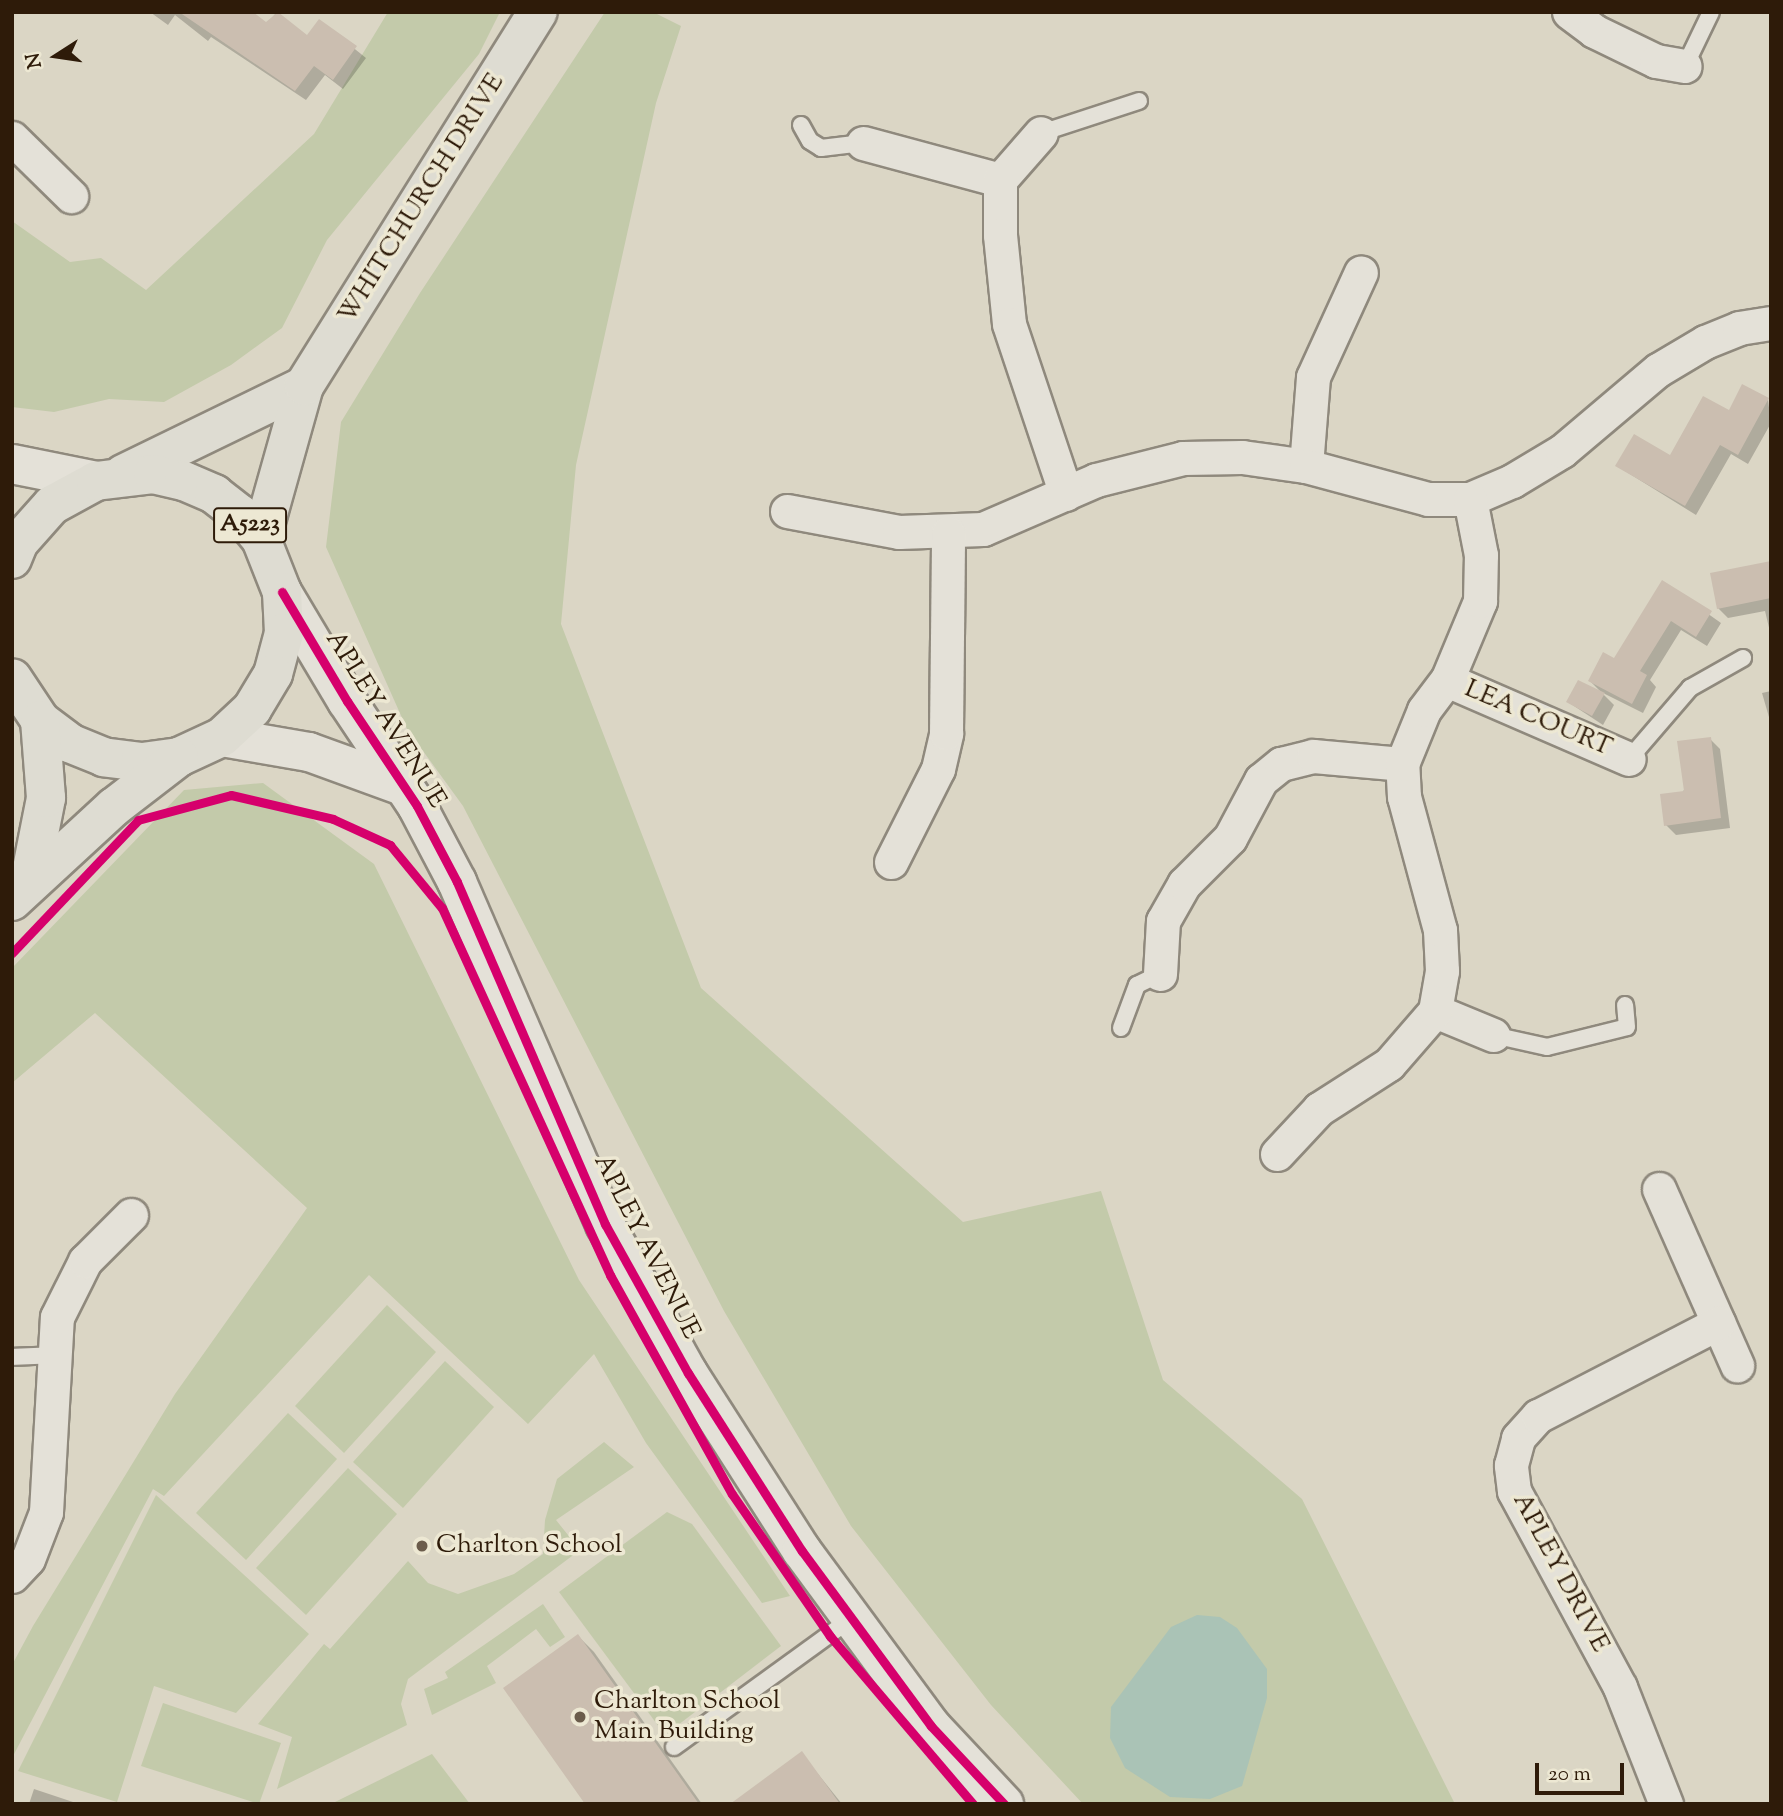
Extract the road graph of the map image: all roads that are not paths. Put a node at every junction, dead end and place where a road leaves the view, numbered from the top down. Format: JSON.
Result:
{"nodes":[{"id":1,"x":538,"y":12,"type":"edge"},
{"id":2,"x":1569,"y":12,"type":"edge"},
{"id":3,"x":1711,"y":12,"type":"edge"},
{"id":4,"x":1685,"y":66,"type":"joint"},
{"id":5,"x":1139,"y":101,"type":"dead end"},
{"id":6,"x":801,"y":125,"type":"dead end"},
{"id":7,"x":1041,"y":133,"type":"joint"},
{"id":8,"x":12,"y":138,"type":"edge"},
{"id":9,"x":863,"y":143,"type":"joint"},
{"id":10,"x":1000,"y":180,"type":"junction"},
{"id":11,"x":71,"y":195,"type":"dead end"},
{"id":12,"x":1361,"y":272,"type":"dead end"},
{"id":13,"x":1771,"y":323,"type":"edge"},
{"id":14,"x":304,"y":386,"type":"junction"},
{"id":15,"x":12,"y":464,"type":"edge"},
{"id":16,"x":1306,"y":466,"type":"junction"},
{"id":17,"x":108,"y":478,"type":"junction"},
{"id":18,"x":1066,"y":494,"type":"junction"},
{"id":19,"x":1470,"y":499,"type":"junction"},
{"id":20,"x":787,"y":511,"type":"dead end"},
{"id":21,"x":948,"y":533,"type":"junction"},
{"id":22,"x":261,"y":539,"type":"junction"},
{"id":23,"x":12,"y":559,"type":"edge"},
{"id":24,"x":282,"y":592,"type":"junction"},
{"id":25,"x":1743,"y":658,"type":"dead end"},
{"id":26,"x":12,"y":678,"type":"edge"},
{"id":27,"x":1447,"y":680,"type":"junction"},
{"id":28,"x":40,"y":720,"type":"junction"},
{"id":29,"x":222,"y":737,"type":"junction"},
{"id":30,"x":179,"y":757,"type":"junction"},
{"id":31,"x":1629,"y":759,"type":"joint"},
{"id":32,"x":1402,"y":764,"type":"junction"},
{"id":33,"x":403,"y":786,"type":"junction"},
{"id":34,"x":891,"y":862,"type":"dead end"},
{"id":35,"x":20,"y":892,"type":"edge"},
{"id":36,"x":1160,"y":974,"type":"joint"},
{"id":37,"x":1625,"y":1005,"type":"dead end"},
{"id":38,"x":1435,"y":1011,"type":"junction"},
{"id":39,"x":1121,"y":1028,"type":"dead end"},
{"id":40,"x":1493,"y":1035,"type":"joint"},
{"id":41,"x":1277,"y":1154,"type":"dead end"},
{"id":42,"x":1659,"y":1189,"type":"dead end"},
{"id":43,"x":131,"y":1215,"type":"dead end"},
{"id":44,"x":1718,"y":1323,"type":"junction"},
{"id":45,"x":56,"y":1354,"type":"junction"},
{"id":46,"x":12,"y":1357,"type":"edge"},
{"id":47,"x":1737,"y":1365,"type":"dead end"},
{"id":48,"x":12,"y":1576,"type":"edge"},
{"id":49,"x":852,"y":1618,"type":"junction"},
{"id":50,"x":674,"y":1747,"type":"dead end"},
{"id":51,"x":1004,"y":1804,"type":"edge"},
{"id":52,"x":1667,"y":1804,"type":"edge"}],
"edges":[{"from":1,"to":14,"type":"main road","name":"WHITCHURCH DRIVE","number":"A5223"},
{"from":2,"to":4,"type":"street"},
{"from":3,"to":4,"type":"lane"},
{"from":5,"to":7,"type":"lane"},
{"from":6,"to":9,"type":"lane"},
{"from":7,"to":10,"type":"street"},
{"from":8,"to":11,"type":"street"},
{"from":9,"to":10,"type":"street"},
{"from":10,"to":18,"type":"street"},
{"from":12,"to":16,"type":"street"},
{"from":13,"to":19,"type":"street"},
{"from":14,"to":17,"type":"main road","number":"A5223"},
{"from":14,"to":22,"type":"main road","name":"WHITCHURCH DRIVE","number":"A5223"},
{"from":15,"to":17,"type":"street"},
{"from":16,"to":18,"type":"street"},
{"from":16,"to":19,"type":"street"},
{"from":17,"to":22,"type":"main road","number":"A5223"},
{"from":17,"to":23,"type":"main road","number":"A5223"},
{"from":18,"to":21,"type":"street"},
{"from":19,"to":27,"type":"street"},
{"from":20,"to":21,"type":"street"},
{"from":21,"to":34,"type":"street"},
{"from":22,"to":24,"type":"main road","number":"A5223"},
{"from":24,"to":29,"type":"main road","number":"A5223"},
{"from":24,"to":33,"type":"street","name":"APLEY AVENUE"},
{"from":25,"to":31,"type":"lane"},
{"from":26,"to":28,"type":"main road","number":"A5223"},
{"from":27,"to":31,"type":"street","name":"LEA COURT"},
{"from":27,"to":32,"type":"street"},
{"from":28,"to":30,"type":"main road","number":"A5223"},
{"from":28,"to":35,"type":"main road","number":"A5223"},
{"from":29,"to":30,"type":"main road","number":"A5223"},
{"from":29,"to":33,"type":"street","name":"APLEY AVENUE"},
{"from":30,"to":35,"type":"main road","number":"A5223"},
{"from":32,"to":36,"type":"street"},
{"from":32,"to":38,"type":"street"},
{"from":33,"to":49,"type":"street","name":"APLEY AVENUE"},
{"from":36,"to":39,"type":"lane"},
{"from":37,"to":40,"type":"lane"},
{"from":38,"to":40,"type":"street"},
{"from":38,"to":41,"type":"street"},
{"from":42,"to":44,"type":"street"},
{"from":43,"to":45,"type":"street"},
{"from":44,"to":47,"type":"street"},
{"from":44,"to":52,"type":"street","name":"APLEY DRIVE"},
{"from":45,"to":46,"type":"lane"},
{"from":45,"to":48,"type":"street"},
{"from":49,"to":50,"type":"lane"},
{"from":49,"to":51,"type":"street","name":"APLEY AVENUE"}]}
